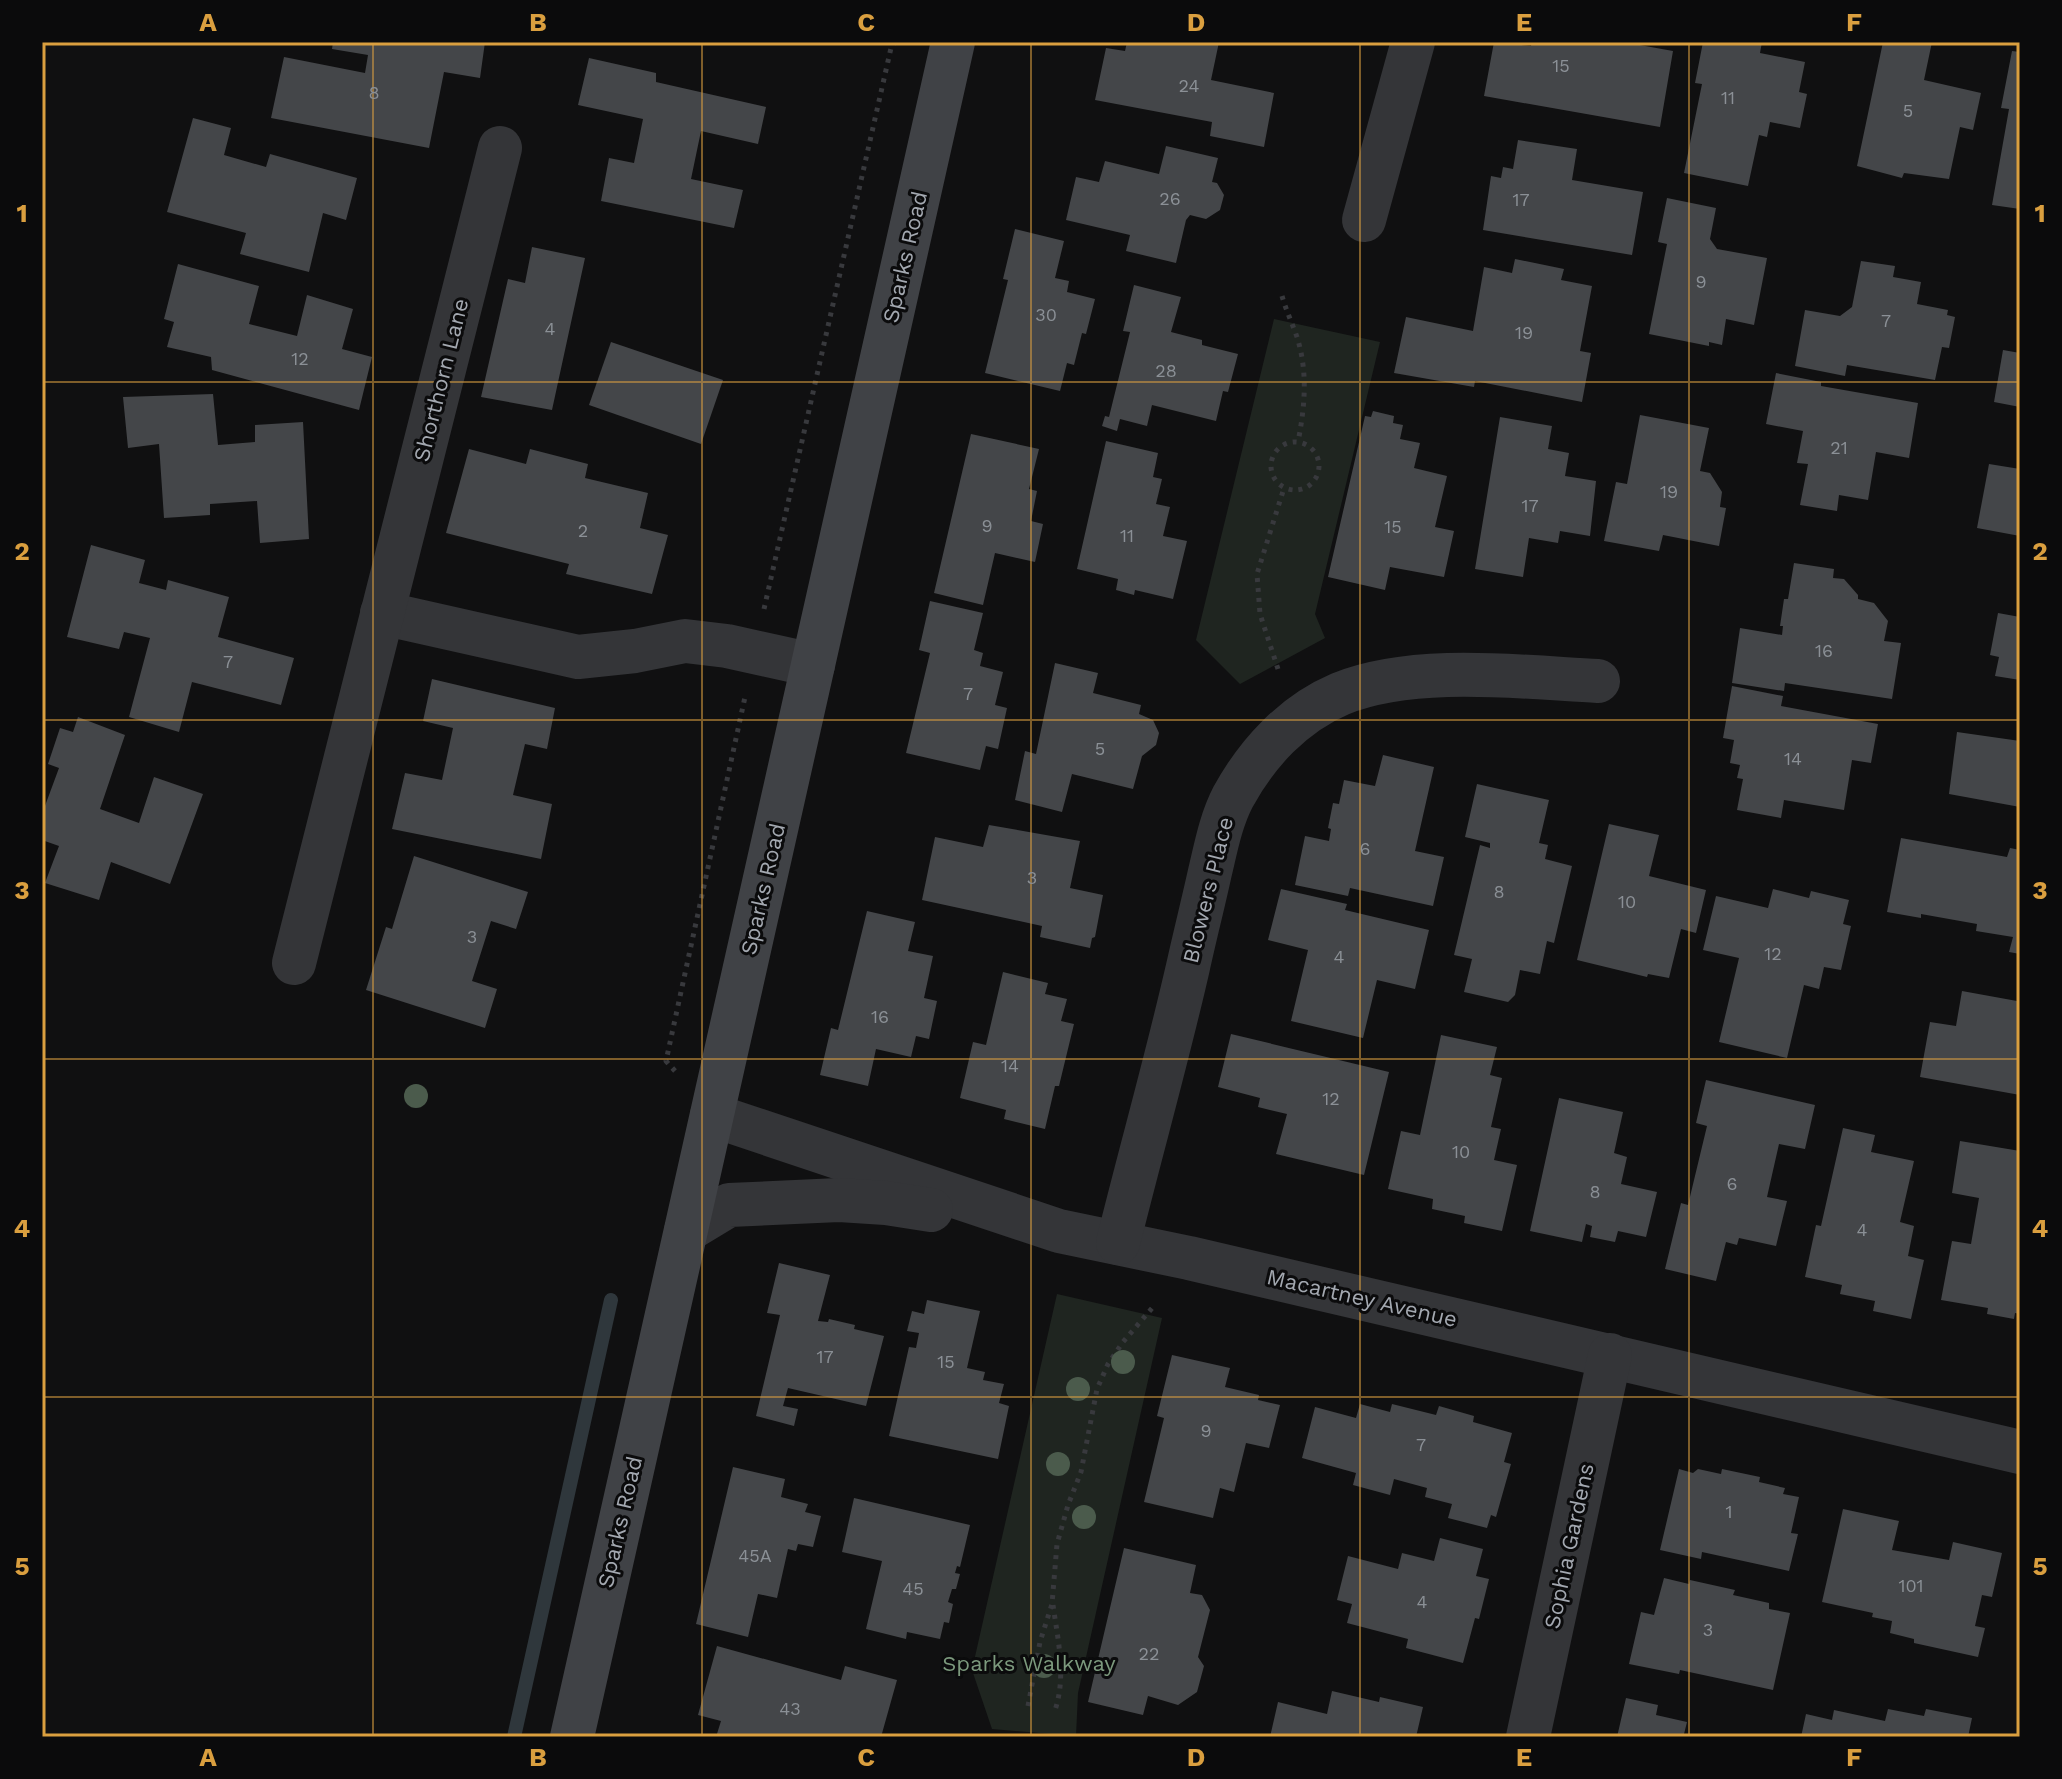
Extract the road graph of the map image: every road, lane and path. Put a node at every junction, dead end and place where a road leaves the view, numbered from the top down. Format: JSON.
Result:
{"nodes":[{"id":1,"x":953,"y":42,"type":"edge"},
{"id":2,"x":1413,"y":42,"type":"edge"},
{"id":3,"x":893,"y":45,"type":"edge"},
{"id":4,"x":500,"y":148,"type":"dead end"},
{"id":5,"x":1364,"y":220,"type":"dead end"},
{"id":6,"x":1282,"y":296,"type":"dead end"},
{"id":7,"x":1298,"y":442,"type":"junction"},
{"id":8,"x":1284,"y":488,"type":"junction"},
{"id":9,"x":382,"y":613,"type":"junction"},
{"id":10,"x":762,"y":616,"type":"dead end"},
{"id":11,"x":813,"y":665,"type":"junction"},
{"id":12,"x":1278,"y":669,"type":"dead end"},
{"id":13,"x":1598,"y":681,"type":"dead end"},
{"id":14,"x":746,"y":687,"type":"dead end"},
{"id":15,"x":294,"y":963,"type":"dead end"},
{"id":16,"x":666,"y":1061,"type":"dead end"},
{"id":17,"x":712,"y":1115,"type":"junction"},
{"id":18,"x":686,"y":1231,"type":"junction"},
{"id":19,"x":1059,"y":1231,"type":"junction"},
{"id":20,"x":1118,"y":1243,"type":"junction"},
{"id":21,"x":1153,"y":1307,"type":"dead end"},
{"id":22,"x":1610,"y":1355,"type":"junction"},
{"id":23,"x":2020,"y":1452,"type":"edge"},
{"id":24,"x":1052,"y":1604,"type":"junction"},
{"id":25,"x":1028,"y":1706,"type":"dead end"},
{"id":26,"x":1054,"y":1713,"type":"dead end"},
{"id":27,"x":572,"y":1737,"type":"edge"},
{"id":28,"x":1528,"y":1737,"type":"edge"}],
"edges":[{"from":1,"to":11,"type":"main road","name":"Sparks Road"},
{"from":2,"to":5,"type":"street"},
{"from":3,"to":10,"type":"path"},
{"from":4,"to":9,"type":"street","name":"Shorthorn Lane"},
{"from":6,"to":7,"type":"path"},
{"from":7,"to":8,"type":"path"},
{"from":7,"to":8,"type":"path"},
{"from":8,"to":12,"type":"path"},
{"from":9,"to":11,"type":"street"},
{"from":9,"to":15,"type":"street","name":"Shorthorn Lane"},
{"from":11,"to":17,"type":"main road","name":"Sparks Road"},
{"from":13,"to":20,"type":"street","name":"Blowers Place"},
{"from":14,"to":16,"type":"path"},
{"from":17,"to":18,"type":"main road","name":"Sparks Road"},
{"from":17,"to":19,"type":"street","name":"Macartney Avenue"},
{"from":18,"to":19,"type":"street"},
{"from":18,"to":27,"type":"main road","name":"Sparks Road"},
{"from":19,"to":20,"type":"street","name":"Macartney Avenue"},
{"from":20,"to":22,"type":"street","name":"Macartney Avenue"},
{"from":21,"to":24,"type":"path"},
{"from":22,"to":23,"type":"street","name":"Macartney Avenue"},
{"from":22,"to":28,"type":"street","name":"Sophia Gardens"},
{"from":24,"to":25,"type":"path"},
{"from":24,"to":26,"type":"path"}]}
